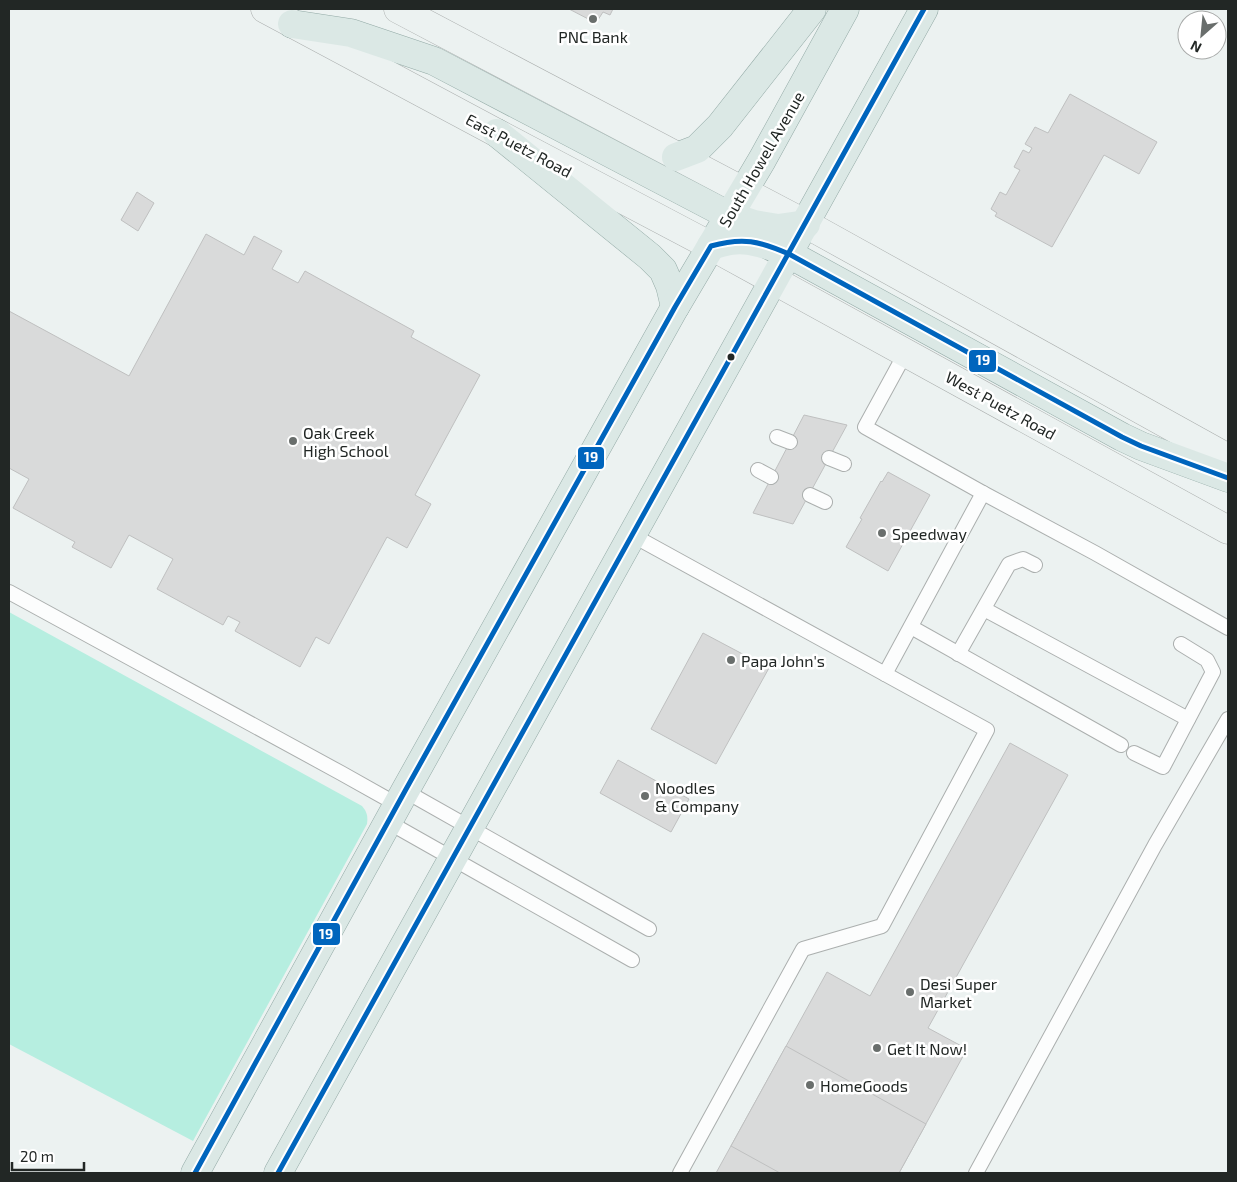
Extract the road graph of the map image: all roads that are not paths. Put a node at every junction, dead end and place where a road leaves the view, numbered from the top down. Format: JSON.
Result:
{"nodes":[{"id":1,"x":265,"y":9,"type":"edge"},
{"id":2,"x":398,"y":9,"type":"edge"},
{"id":3,"x":812,"y":9,"type":"edge"},
{"id":4,"x":845,"y":9,"type":"edge"},
{"id":5,"x":924,"y":9,"type":"edge"},
{"id":6,"x":292,"y":24,"type":"junction"},
{"id":7,"x":497,"y":134,"type":"junction"},
{"id":8,"x":676,"y":157,"type":"junction"},
{"id":9,"x":744,"y":192,"type":"junction"},
{"id":10,"x":730,"y":216,"type":"junction"},
{"id":11,"x":806,"y":224,"type":"junction"},
{"id":12,"x":711,"y":246,"type":"junction"},
{"id":13,"x":789,"y":254,"type":"junction"},
{"id":14,"x":774,"y":280,"type":"junction"},
{"id":15,"x":676,"y":307,"type":"junction"},
{"id":16,"x":906,"y":352,"type":"junction"},
{"id":17,"x":829,"y":458,"type":"dead end"},
{"id":18,"x":1228,"y":458,"type":"edge"},
{"id":19,"x":844,"y":464,"type":"dead end"},
{"id":20,"x":758,"y":470,"type":"dead end"},
{"id":21,"x":772,"y":477,"type":"dead end"},
{"id":22,"x":1228,"y":478,"type":"edge"},
{"id":23,"x":983,"y":494,"type":"junction"},
{"id":24,"x":810,"y":495,"type":"dead end"},
{"id":25,"x":825,"y":502,"type":"dead end"},
{"id":26,"x":1228,"y":530,"type":"edge"},
{"id":27,"x":632,"y":535,"type":"junction"},
{"id":28,"x":1035,"y":565,"type":"dead end"},
{"id":29,"x":9,"y":592,"type":"edge"},
{"id":30,"x":984,"y":609,"type":"junction"},
{"id":31,"x":911,"y":627,"type":"junction"},
{"id":32,"x":1228,"y":628,"type":"edge"},
{"id":33,"x":1181,"y":644,"type":"dead end"},
{"id":34,"x":958,"y":654,"type":"junction"},
{"id":35,"x":885,"y":674,"type":"junction"},
{"id":36,"x":1188,"y":719,"type":"junction"},
{"id":37,"x":1228,"y":719,"type":"edge"},
{"id":38,"x":1121,"y":745,"type":"dead end"},
{"id":39,"x":1134,"y":753,"type":"dead end"},
{"id":40,"x":397,"y":806,"type":"junction"},
{"id":41,"x":470,"y":827,"type":"junction"},
{"id":42,"x":452,"y":858,"type":"junction"},
{"id":43,"x":649,"y":929,"type":"dead end"},
{"id":44,"x":632,"y":960,"type":"dead end"},
{"id":45,"x":195,"y":1173,"type":"edge"},
{"id":46,"x":278,"y":1173,"type":"edge"},
{"id":47,"x":680,"y":1173,"type":"edge"},
{"id":48,"x":976,"y":1173,"type":"edge"}],
"edges":[{"from":1,"to":6,"type":"street","name":"East Puetz Road"},
{"from":2,"to":8,"type":"street"},
{"from":3,"to":8,"type":"main road"},
{"from":4,"to":9,"type":"main road","name":"South Howell Avenue"},
{"from":5,"to":11,"type":"main road"},
{"from":6,"to":7,"type":"street","name":"East Puetz Road"},
{"from":6,"to":10,"type":"main road"},
{"from":7,"to":12,"type":"street","name":"East Puetz Road"},
{"from":7,"to":15,"type":"main road"},
{"from":8,"to":9,"type":"street"},
{"from":9,"to":10,"type":"main road","name":"South Howell Avenue"},
{"from":9,"to":11,"type":"street"},
{"from":10,"to":11,"type":"main road"},
{"from":10,"to":12,"type":"main road","name":"South Howell Avenue"},
{"from":11,"to":13,"type":"main road"},
{"from":11,"to":18,"type":"street"},
{"from":12,"to":13,"type":"main road"},
{"from":12,"to":14,"type":"street","name":"East Puetz Road"},
{"from":12,"to":15,"type":"main road","name":"South Howell Avenue"},
{"from":13,"to":14,"type":"main road"},
{"from":13,"to":22,"type":"main road"},
{"from":14,"to":16,"type":"street","name":"West Puetz Road"},
{"from":14,"to":27,"type":"main road"},
{"from":15,"to":40,"type":"main road","name":"South Howell Avenue"},
{"from":16,"to":23,"type":"lane"},
{"from":16,"to":26,"type":"street","name":"West Puetz Road"},
{"from":17,"to":19,"type":"lane"},
{"from":20,"to":21,"type":"lane"},
{"from":23,"to":31,"type":"lane"},
{"from":23,"to":32,"type":"lane"},
{"from":24,"to":25,"type":"lane"},
{"from":27,"to":35,"type":"lane"},
{"from":27,"to":41,"type":"main road"},
{"from":28,"to":30,"type":"lane"},
{"from":29,"to":40,"type":"lane"},
{"from":30,"to":34,"type":"lane"},
{"from":30,"to":36,"type":"lane"},
{"from":31,"to":34,"type":"lane"},
{"from":31,"to":35,"type":"lane"},
{"from":33,"to":36,"type":"lane"},
{"from":34,"to":38,"type":"lane"},
{"from":35,"to":47,"type":"lane"},
{"from":36,"to":39,"type":"lane"},
{"from":37,"to":48,"type":"lane"},
{"from":40,"to":41,"type":"lane"},
{"from":40,"to":42,"type":"lane"},
{"from":40,"to":45,"type":"main road","name":"South Howell Avenue"},
{"from":41,"to":42,"type":"main road"},
{"from":41,"to":43,"type":"lane"},
{"from":42,"to":44,"type":"lane"},
{"from":42,"to":46,"type":"main road"}]}
